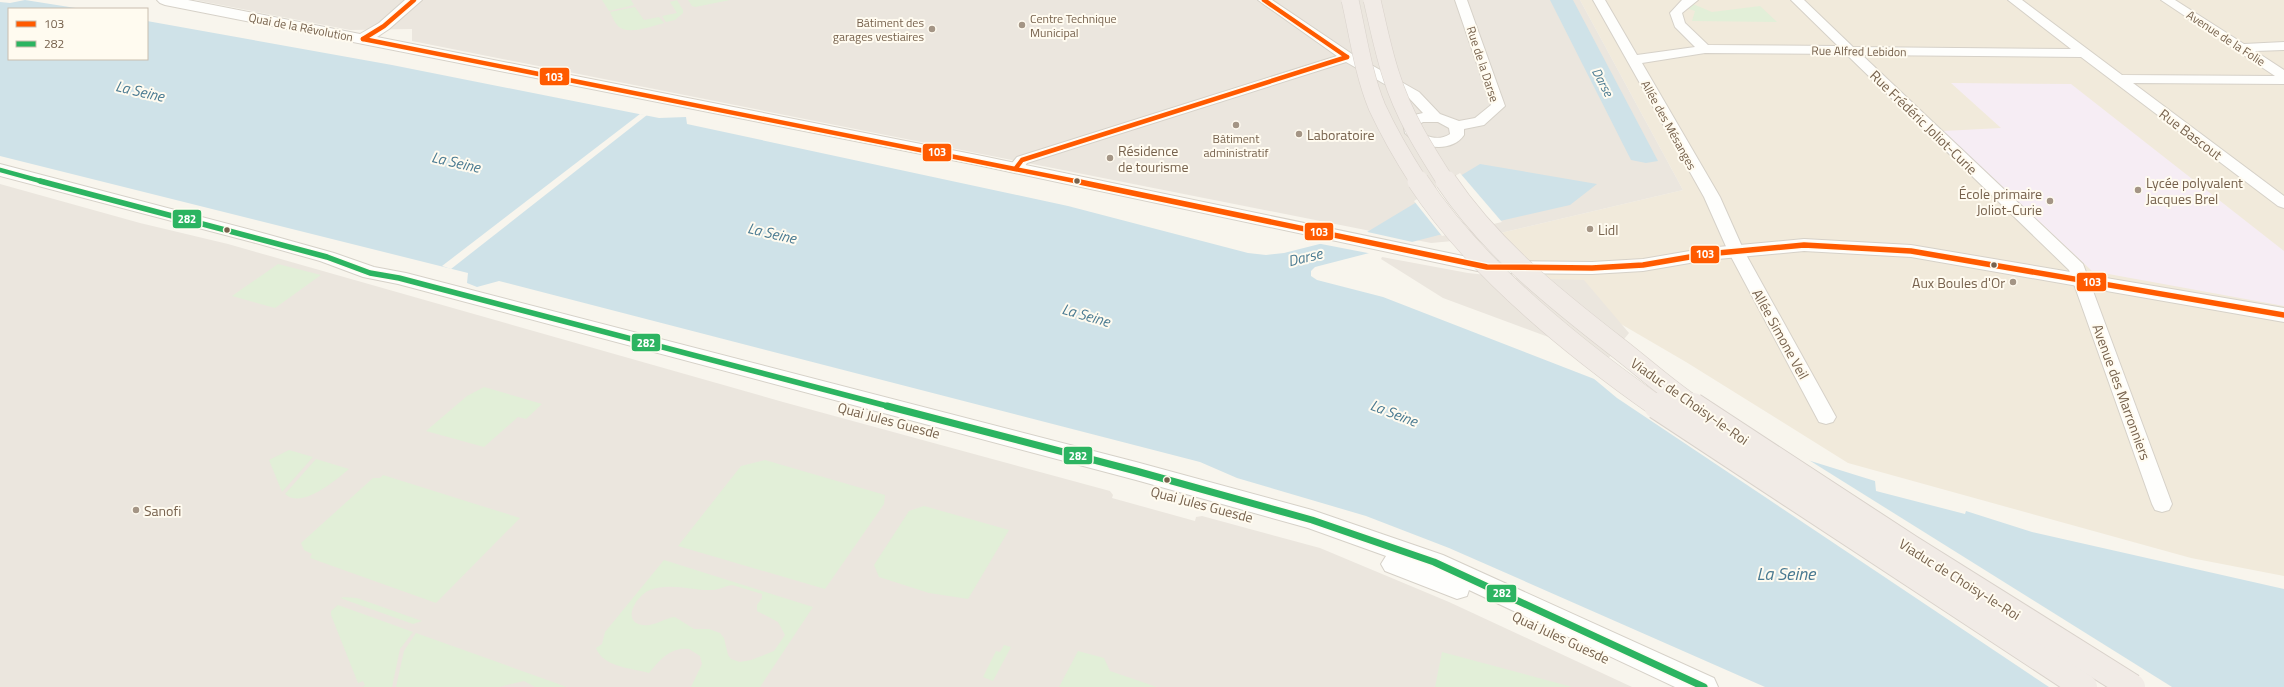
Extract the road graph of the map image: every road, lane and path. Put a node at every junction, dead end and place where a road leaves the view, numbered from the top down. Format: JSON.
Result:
{"nodes":[{"id":1,"x":165,"y":0,"type":"edge"},
{"id":2,"x":414,"y":0,"type":"edge"},
{"id":3,"x":1264,"y":0,"type":"edge"},
{"id":4,"x":1350,"y":0,"type":"edge"},
{"id":5,"x":1372,"y":0,"type":"edge"},
{"id":6,"x":1462,"y":0,"type":"edge"},
{"id":7,"x":1599,"y":0,"type":"edge"},
{"id":8,"x":1692,"y":0,"type":"edge"},
{"id":9,"x":1797,"y":0,"type":"edge"},
{"id":10,"x":2014,"y":0,"type":"edge"},
{"id":11,"x":2167,"y":0,"type":"edge"},
{"id":12,"x":363,"y":39,"type":"junction"},
{"id":13,"x":2284,"y":46,"type":"edge"},
{"id":14,"x":2241,"y":48,"type":"junction"},
{"id":15,"x":1705,"y":49,"type":"junction"},
{"id":16,"x":1851,"y":51,"type":"junction"},
{"id":17,"x":2085,"y":53,"type":"junction"},
{"id":18,"x":1347,"y":57,"type":"junction"},
{"id":19,"x":1633,"y":60,"type":"junction"},
{"id":20,"x":2284,"y":76,"type":"edge"},
{"id":21,"x":2119,"y":79,"type":"junction"},
{"id":22,"x":2284,"y":80,"type":"edge"},
{"id":23,"x":1435,"y":117,"type":"junction"},
{"id":24,"x":1456,"y":126,"type":"junction"},
{"id":25,"x":1016,"y":168,"type":"junction"},
{"id":26,"x":0,"y":170,"type":"edge"},
{"id":27,"x":0,"y":179,"type":"edge"},
{"id":28,"x":2284,"y":203,"type":"edge"},
{"id":29,"x":1736,"y":251,"type":"junction"},
{"id":30,"x":2081,"y":280,"type":"junction"},
{"id":31,"x":2284,"y":315,"type":"edge"},
{"id":32,"x":1826,"y":417,"type":"dead end"},
{"id":33,"x":2162,"y":504,"type":"dead end"},
{"id":34,"x":1668,"y":687,"type":"edge"},
{"id":35,"x":1704,"y":687,"type":"edge"},
{"id":36,"x":2084,"y":687,"type":"edge"},
{"id":37,"x":2132,"y":687,"type":"edge"}],
"edges":[{"from":1,"to":12,"type":"main road","name":"Quai de la Révolution"},
{"from":2,"to":12,"type":"main road"},
{"from":3,"to":18,"type":"street"},
{"from":4,"to":36,"type":"highway","name":"Viaduc de Choisy-le-Roi","bridge":true},
{"from":5,"to":37,"type":"highway","name":"Viaduc de Choisy-le-Roi","bridge":true},
{"from":6,"to":24,"type":"street","name":"Rue de la Darse"},
{"from":7,"to":19,"type":"street","name":"Allée des Mésanges"},
{"from":8,"to":15,"type":"street"},
{"from":9,"to":16,"type":"street","name":"Rue Frédéric Joliot-Curie"},
{"from":10,"to":17,"type":"street","name":"Rue Bascout"},
{"from":11,"to":14,"type":"street","name":"Avenue de la Folie"},
{"from":12,"to":25,"type":"main road","name":"Quai de la Révolution"},
{"from":13,"to":14,"type":"street"},
{"from":14,"to":20,"type":"street","name":"Avenue de la Folie"},
{"from":15,"to":16,"type":"street","name":"Rue Alfred Lebidon"},
{"from":15,"to":19,"type":"street","name":"Rue Alfred Lebidon"},
{"from":16,"to":17,"type":"street","name":"Rue Alfred Lebidon"},
{"from":16,"to":30,"type":"street","name":"Rue Frédéric Joliot-Curie"},
{"from":17,"to":21,"type":"street","name":"Rue Bascout"},
{"from":18,"to":23,"type":"street"},
{"from":18,"to":25,"type":"street"},
{"from":19,"to":29,"type":"street","name":"Allée des Mésanges"},
{"from":21,"to":22,"type":"street"},
{"from":21,"to":28,"type":"street","name":"Rue Bascout"},
{"from":23,"to":24,"type":"street"},
{"from":23,"to":24,"type":"street"},
{"from":25,"to":29,"type":"main road","name":"Quai de la Révolution"},
{"from":26,"to":35,"type":"main road","name":"Quai Jules Guesde"},
{"from":27,"to":34,"type":"main road","name":"Quai Jules Guesde"},
{"from":29,"to":30,"type":"main road","name":"Quai de la Révolution"},
{"from":29,"to":32,"type":"street","name":"Allée Simone Veil"},
{"from":30,"to":31,"type":"main road","name":"Quai de la Révolution"},
{"from":30,"to":33,"type":"street","name":"Avenue des Marronniers"}]}
